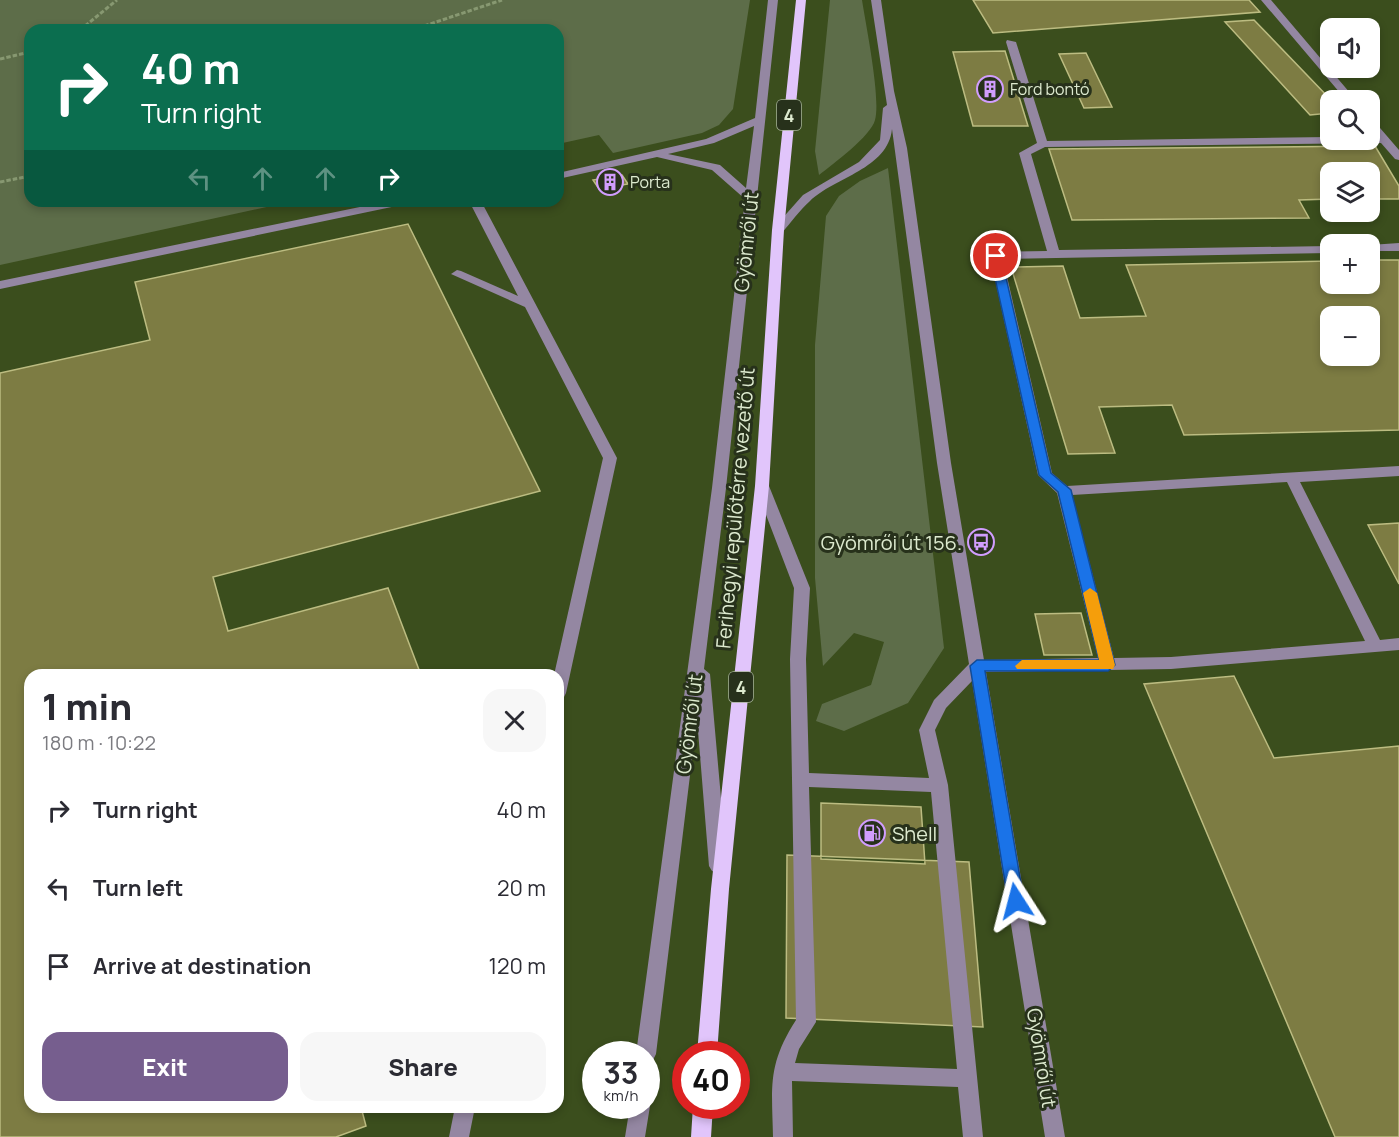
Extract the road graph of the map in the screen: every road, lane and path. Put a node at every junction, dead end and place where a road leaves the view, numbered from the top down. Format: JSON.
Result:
{"nodes":[{"id":1,"x":117,"y":0,"type":"edge"},
{"id":2,"x":502,"y":0,"type":"edge"},
{"id":3,"x":773,"y":0,"type":"edge"},
{"id":4,"x":801,"y":0,"type":"edge"},
{"id":5,"x":876,"y":0,"type":"edge"},
{"id":6,"x":1266,"y":0,"type":"edge"},
{"id":7,"x":87,"y":24,"type":"edge"},
{"id":8,"x":430,"y":24,"type":"edge"},
{"id":9,"x":1011,"y":42,"type":"dead end"},
{"id":10,"x":24,"y":53,"type":"edge"},
{"id":11,"x":0,"y":59,"type":"edge"},
{"id":12,"x":889,"y":90,"type":"junction"},
{"id":13,"x":1342,"y":90,"type":"edge"},
{"id":14,"x":759,"y":120,"type":"junction"},
{"id":15,"x":1380,"y":136,"type":"edge"},
{"id":16,"x":1383,"y":140,"type":"junction"},
{"id":17,"x":1043,"y":144,"type":"junction"},
{"id":18,"x":655,"y":156,"type":"junction"},
{"id":19,"x":1399,"y":157,"type":"edge"},
{"id":20,"x":564,"y":175,"type":"edge"},
{"id":21,"x":24,"y":177,"type":"edge"},
{"id":22,"x":0,"y":182,"type":"edge"},
{"id":23,"x":751,"y":198,"type":"junction"},
{"id":24,"x":377,"y":207,"type":"edge"},
{"id":25,"x":478,"y":207,"type":"edge"},
{"id":26,"x":778,"y":230,"type":"junction"},
{"id":27,"x":1399,"y":247,"type":"edge"},
{"id":28,"x":1380,"y":248,"type":"edge"},
{"id":29,"x":1320,"y":249,"type":"edge"},
{"id":30,"x":1054,"y":254,"type":"junction"},
{"id":31,"x":457,"y":274,"type":"dead end"},
{"id":32,"x":0,"y":285,"type":"edge"},
{"id":33,"x":530,"y":305,"type":"junction"},
{"id":34,"x":1399,"y":471,"type":"edge"},
{"id":35,"x":1291,"y":477,"type":"junction"},
{"id":36,"x":762,"y":486,"type":"junction"},
{"id":37,"x":1064,"y":490,"type":"junction"},
{"id":38,"x":700,"y":638,"type":"junction"},
{"id":39,"x":1399,"y":644,"type":"edge"},
{"id":40,"x":1375,"y":646,"type":"junction"},
{"id":41,"x":1108,"y":665,"type":"junction"},
{"id":42,"x":977,"y":666,"type":"junction"},
{"id":43,"x":563,"y":669,"type":"edge"},
{"id":44,"x":802,"y":780,"type":"junction"},
{"id":45,"x":939,"y":785,"type":"junction"},
{"id":46,"x":720,"y":889,"type":"junction"},
{"id":47,"x":648,"y":1041,"type":"edge"},
{"id":48,"x":708,"y":1041,"type":"edge"},
{"id":49,"x":783,"y":1072,"type":"junction"},
{"id":50,"x":966,"y":1078,"type":"junction"},
{"id":51,"x":464,"y":1113,"type":"edge"},
{"id":52,"x":638,"y":1119,"type":"edge"},
{"id":53,"x":702,"y":1119,"type":"edge"},
{"id":54,"x":459,"y":1137,"type":"edge"},
{"id":55,"x":635,"y":1137,"type":"edge"},
{"id":56,"x":700,"y":1137,"type":"edge"},
{"id":57,"x":783,"y":1137,"type":"edge"},
{"id":58,"x":974,"y":1137,"type":"edge"},
{"id":59,"x":1055,"y":1137,"type":"edge"}],
"edges":[{"from":1,"to":7,"type":"path"},
{"from":2,"to":8,"type":"path"},
{"from":3,"to":14,"type":"street","name":"Gyömrői út"},
{"from":4,"to":26,"type":"main road","name":"Ferihegyi repülőtérre vezető út","number":"4"},
{"from":5,"to":12,"type":"street","name":"Gyömrői út"},
{"from":6,"to":13,"type":"street"},
{"from":9,"to":17,"type":"street"},
{"from":10,"to":11,"type":"path"},
{"from":12,"to":26,"type":"street","name":"Gyömrői út"},
{"from":12,"to":42,"type":"street","name":"Gyömrői út"},
{"from":14,"to":18,"type":"street"},
{"from":14,"to":23,"type":"street","name":"Gyömrői út"},
{"from":15,"to":16,"type":"street"},
{"from":16,"to":17,"type":"street"},
{"from":16,"to":19,"type":"street"},
{"from":17,"to":30,"type":"street"},
{"from":18,"to":20,"type":"street"},
{"from":18,"to":23,"type":"street"},
{"from":21,"to":22,"type":"path"},
{"from":23,"to":38,"type":"street","name":"Gyömrői út"},
{"from":24,"to":32,"type":"street"},
{"from":25,"to":33,"type":"street"},
{"from":26,"to":36,"type":"main road","name":"Ferihegyi repülőtérre vezető út","number":"4"},
{"from":27,"to":28,"type":"street"},
{"from":29,"to":30,"type":"street"},
{"from":30,"to":37,"type":"street"},
{"from":31,"to":33,"type":"street"},
{"from":33,"to":43,"type":"street"},
{"from":34,"to":35,"type":"street"},
{"from":35,"to":37,"type":"street"},
{"from":35,"to":40,"type":"street"},
{"from":36,"to":44,"type":"street"},
{"from":36,"to":46,"type":"main road","name":"Ferihegyi repülőtérre vezető út","number":"4"},
{"from":37,"to":41,"type":"street"},
{"from":38,"to":46,"type":"street"},
{"from":38,"to":47,"type":"street","name":"Gyömrői út"},
{"from":39,"to":40,"type":"street"},
{"from":40,"to":41,"type":"street"},
{"from":41,"to":42,"type":"street"},
{"from":42,"to":45,"type":"street"},
{"from":42,"to":59,"type":"street","name":"Gyömrői út"},
{"from":44,"to":45,"type":"street"},
{"from":44,"to":49,"type":"street"},
{"from":45,"to":50,"type":"street"},
{"from":46,"to":48,"type":"main road","name":"Ferihegyi repülőtérre vezető út","number":"4"},
{"from":49,"to":50,"type":"street"},
{"from":49,"to":57,"type":"street"},
{"from":50,"to":58,"type":"street"},
{"from":51,"to":54,"type":"street"},
{"from":52,"to":55,"type":"street"},
{"from":53,"to":56,"type":"main road"}]}
